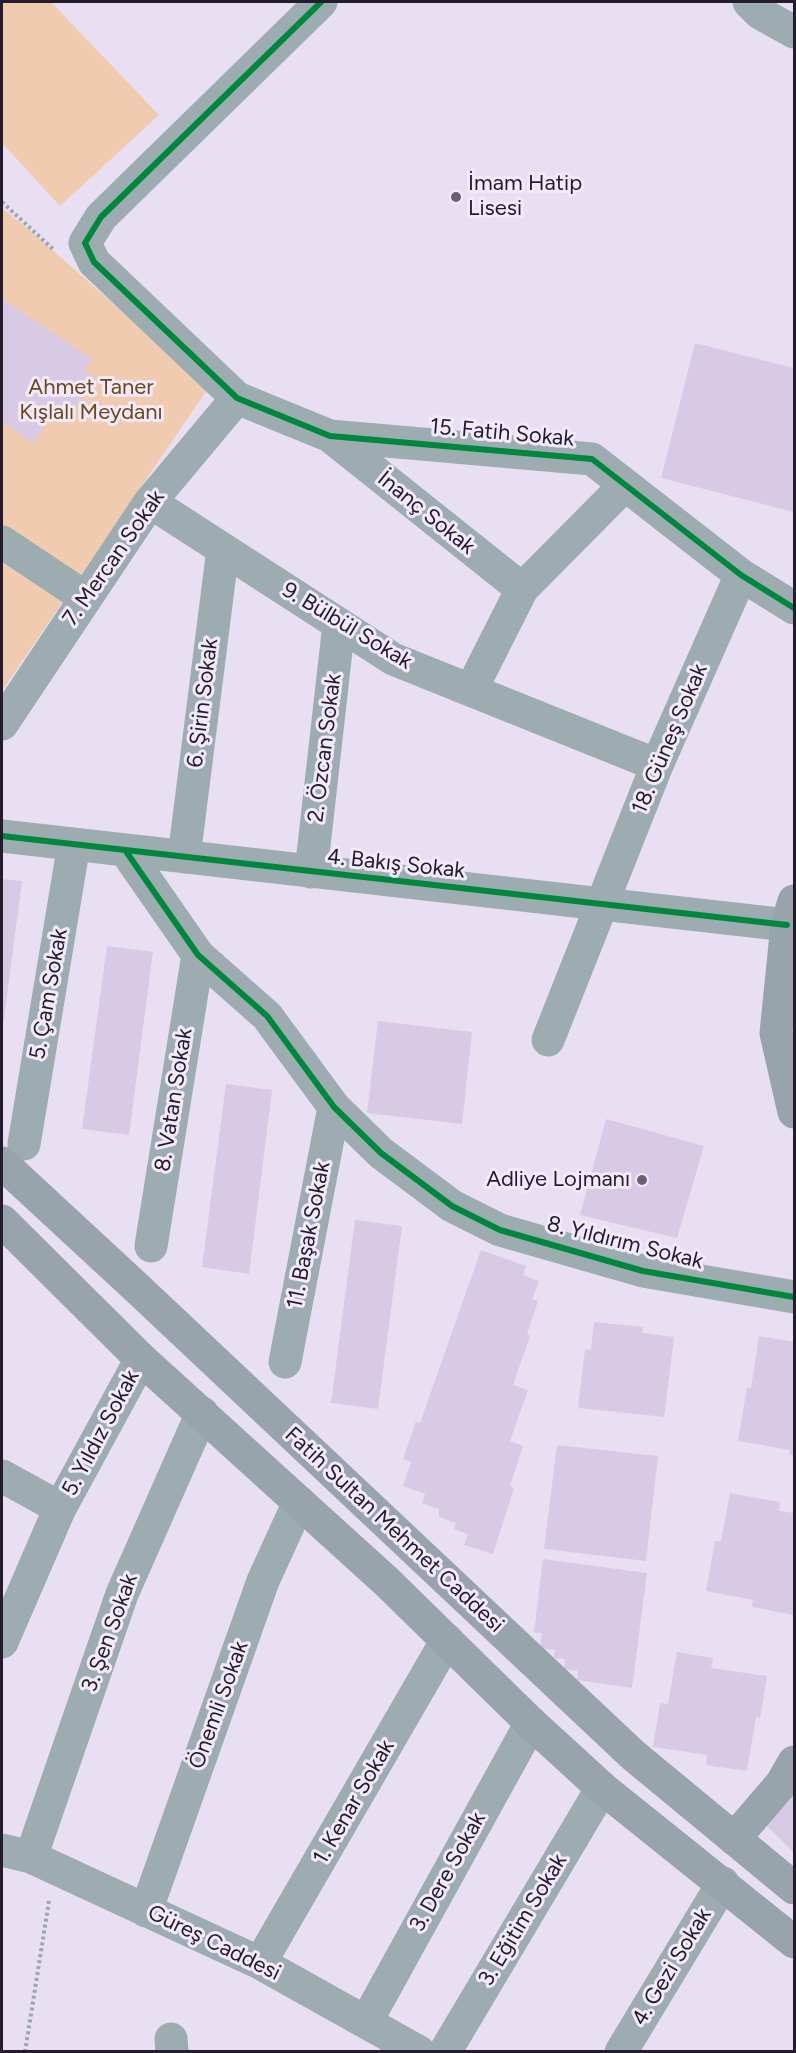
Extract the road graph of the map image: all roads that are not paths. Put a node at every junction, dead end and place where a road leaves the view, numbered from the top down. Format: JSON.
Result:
{"nodes":[{"id":1,"x":321,"y":2,"type":"edge"},
{"id":2,"x":749,"y":2,"type":"edge"},
{"id":3,"x":795,"y":32,"type":"edge"},
{"id":4,"x":237,"y":399,"type":"junction"},
{"id":5,"x":330,"y":436,"type":"junction"},
{"id":6,"x":625,"y":484,"type":"junction"},
{"id":7,"x":150,"y":502,"type":"junction"},
{"id":8,"x":2,"y":542,"type":"edge"},
{"id":9,"x":223,"y":549,"type":"junction"},
{"id":10,"x":741,"y":575,"type":"junction"},
{"id":11,"x":522,"y":589,"type":"junction"},
{"id":12,"x":86,"y":598,"type":"junction"},
{"id":13,"x":795,"y":608,"type":"edge"},
{"id":14,"x":339,"y":624,"type":"junction"},
{"id":15,"x":471,"y":690,"type":"junction"},
{"id":16,"x":2,"y":724,"type":"edge"},
{"id":17,"x":657,"y":765,"type":"junction"},
{"id":18,"x":2,"y":836,"type":"edge"},
{"id":19,"x":74,"y":844,"type":"junction"},
{"id":20,"x":125,"y":850,"type":"junction"},
{"id":21,"x":184,"y":857,"type":"junction"},
{"id":22,"x":310,"y":872,"type":"junction"},
{"id":23,"x":602,"y":905,"type":"junction"},
{"id":24,"x":791,"y":913,"type":"edge"},
{"id":25,"x":198,"y":955,"type":"junction"},
{"id":26,"x":548,"y":1040,"type":"dead end"},
{"id":27,"x":334,"y":1107,"type":"junction"},
{"id":28,"x":795,"y":1112,"type":"edge"},
{"id":29,"x":13,"y":1154,"type":"edge"},
{"id":30,"x":2,"y":1221,"type":"edge"},
{"id":31,"x":151,"y":1246,"type":"dead end"},
{"id":32,"x":795,"y":1297,"type":"edge"},
{"id":33,"x":141,"y":1359,"type":"junction"},
{"id":34,"x":285,"y":1362,"type":"dead end"},
{"id":35,"x":202,"y":1413,"type":"junction"},
{"id":36,"x":2,"y":1476,"type":"edge"},
{"id":37,"x":299,"y":1502,"type":"junction"},
{"id":38,"x":60,"y":1508,"type":"junction"},
{"id":39,"x":447,"y":1640,"type":"junction"},
{"id":40,"x":2,"y":1642,"type":"edge"},
{"id":41,"x":531,"y":1723,"type":"junction"},
{"id":42,"x":795,"y":1762,"type":"edge"},
{"id":43,"x":602,"y":1788,"type":"junction"},
{"id":44,"x":734,"y":1839,"type":"junction"},
{"id":45,"x":29,"y":1858,"type":"edge"},
{"id":46,"x":723,"y":1883,"type":"junction"},
{"id":47,"x":795,"y":1888,"type":"edge"},
{"id":48,"x":146,"y":1911,"type":"junction"},
{"id":49,"x":795,"y":1942,"type":"edge"},
{"id":50,"x":260,"y":1963,"type":"junction"},
{"id":51,"x":366,"y":2022,"type":"junction"},
{"id":52,"x":419,"y":2052,"type":"edge"},
{"id":53,"x":445,"y":2052,"type":"edge"},
{"id":54,"x":621,"y":2052,"type":"edge"}],
"edges":[{"from":1,"to":4,"type":"street"},
{"from":2,"to":3,"type":"street"},
{"from":4,"to":5,"type":"street","name":"15. Fatih Sokak"},
{"from":4,"to":7,"type":"street","name":"7. Mercan Sokak"},
{"from":5,"to":6,"type":"street","name":"15. Fatih Sokak"},
{"from":5,"to":11,"type":"street","name":"İnanç Sokak"},
{"from":6,"to":10,"type":"street","name":"15. Fatih Sokak"},
{"from":6,"to":11,"type":"street"},
{"from":7,"to":9,"type":"street","name":"9. Bülbül Sokak"},
{"from":7,"to":12,"type":"street","name":"7. Mercan Sokak"},
{"from":8,"to":12,"type":"street"},
{"from":9,"to":14,"type":"street","name":"9. Bülbül Sokak"},
{"from":9,"to":21,"type":"street","name":"6. Şirin Sokak"},
{"from":10,"to":13,"type":"street","name":"15. Fatih Sokak"},
{"from":10,"to":17,"type":"street","name":"18. Güneş Sokak"},
{"from":11,"to":15,"type":"street"},
{"from":12,"to":16,"type":"street","name":"7. Mercan Sokak"},
{"from":14,"to":15,"type":"street","name":"9. Bülbül Sokak"},
{"from":14,"to":22,"type":"street","name":"2. Özcan Sokak"},
{"from":15,"to":17,"type":"street","name":"9. Bülbül Sokak"},
{"from":17,"to":23,"type":"street","name":"18. Güneş Sokak"},
{"from":18,"to":19,"type":"street","name":"4. Bakış Sokak"},
{"from":19,"to":20,"type":"street","name":"4. Bakış Sokak"},
{"from":19,"to":29,"type":"street","name":"5. Çam Sokak"},
{"from":20,"to":21,"type":"street","name":"4. Bakış Sokak"},
{"from":20,"to":25,"type":"street","name":"8. Yıldırım Sokak"},
{"from":21,"to":22,"type":"street","name":"4. Bakış Sokak"},
{"from":22,"to":23,"type":"street","name":"4. Bakış Sokak"},
{"from":23,"to":24,"type":"street","name":"4. Bakış Sokak"},
{"from":23,"to":26,"type":"street","name":"18. Güneş Sokak"},
{"from":24,"to":28,"type":"main road"},
{"from":25,"to":27,"type":"street","name":"8. Yıldırım Sokak"},
{"from":25,"to":31,"type":"street","name":"8. Vatan Sokak"},
{"from":27,"to":32,"type":"street","name":"8. Yıldırım Sokak"},
{"from":27,"to":34,"type":"street","name":"11. Başak Sokak"},
{"from":29,"to":44,"type":"main road","name":"Fatih Sultan Mehmet Caddesi"},
{"from":30,"to":33,"type":"main road","name":"Fatih Sultan Mehmet Caddesi"},
{"from":33,"to":35,"type":"main road","name":"Fatih Sultan Mehmet Caddesi"},
{"from":33,"to":38,"type":"street","name":"5. Yıldız Sokak"},
{"from":35,"to":37,"type":"main road","name":"Fatih Sultan Mehmet Caddesi"},
{"from":35,"to":45,"type":"street","name":"3. Şen Sokak"},
{"from":36,"to":38,"type":"street","name":"5. Yıldız Sokak"},
{"from":37,"to":39,"type":"main road","name":"Fatih Sultan Mehmet Caddesi"},
{"from":37,"to":48,"type":"street","name":"Önemli Sokak"},
{"from":38,"to":40,"type":"street","name":"5. Yıldız Sokak"},
{"from":39,"to":41,"type":"main road","name":"Fatih Sultan Mehmet Caddesi"},
{"from":39,"to":50,"type":"street","name":"1. Kenar Sokak"},
{"from":41,"to":43,"type":"main road","name":"Fatih Sultan Mehmet Caddesi"},
{"from":41,"to":51,"type":"street","name":"3. Dere Sokak"},
{"from":42,"to":44,"type":"main road"},
{"from":43,"to":46,"type":"main road","name":"Fatih Sultan Mehmet Caddesi"},
{"from":43,"to":53,"type":"street","name":"3. Eğitim Sokak"},
{"from":44,"to":47,"type":"main road","name":"Fatih Sultan Mehmet Caddesi"},
{"from":45,"to":48,"type":"street","name":"Güreş Caddesi"},
{"from":46,"to":49,"type":"main road","name":"Fatih Sultan Mehmet Caddesi"},
{"from":46,"to":54,"type":"street","name":"4. Gezi Sokak"},
{"from":48,"to":50,"type":"street","name":"Güreş Caddesi"},
{"from":50,"to":51,"type":"street","name":"Güreş Caddesi"},
{"from":51,"to":52,"type":"street","name":"Güreş Caddesi"}]}
